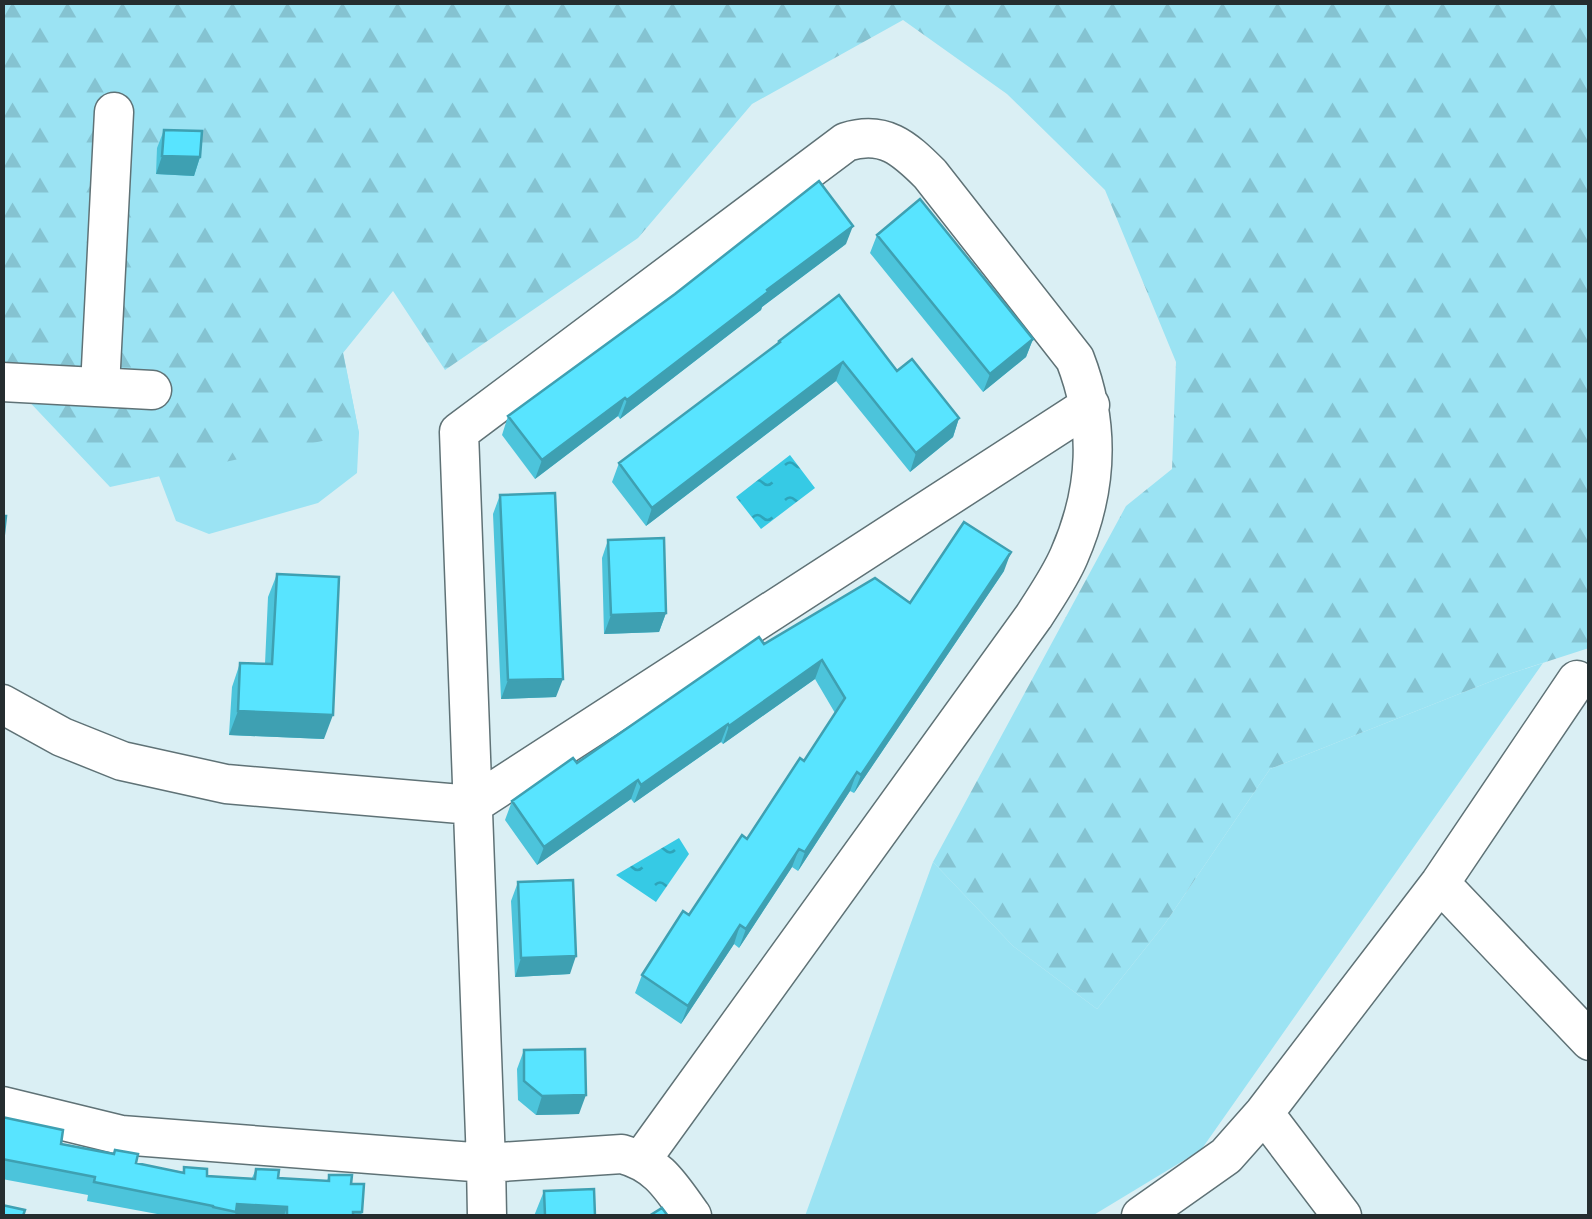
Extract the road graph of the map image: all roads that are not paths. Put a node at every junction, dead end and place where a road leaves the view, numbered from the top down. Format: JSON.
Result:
{"nodes":[{"id":1,"x":114,"y":112,"type":"dead end"},
{"id":2,"x":2,"y":382,"type":"edge"},
{"id":3,"x":100,"y":387,"type":"junction"},
{"id":4,"x":152,"y":390,"type":"dead end"},
{"id":5,"x":1090,"y":405,"type":"junction"},
{"id":6,"x":1577,"y":680,"type":"dead end"},
{"id":7,"x":2,"y":704,"type":"edge"},
{"id":8,"x":472,"y":805,"type":"junction"},
{"id":9,"x":1440,"y":883,"type":"junction"},
{"id":10,"x":1590,"y":1041,"type":"edge"},
{"id":11,"x":2,"y":1106,"type":"edge"},
{"id":12,"x":1264,"y":1113,"type":"junction"},
{"id":13,"x":642,"y":1160,"type":"junction"},
{"id":14,"x":486,"y":1163,"type":"junction"},
{"id":15,"x":487,"y":1216,"type":"edge"},
{"id":16,"x":692,"y":1216,"type":"edge"},
{"id":17,"x":1141,"y":1216,"type":"edge"},
{"id":18,"x":1342,"y":1216,"type":"edge"}],
"edges":[{"from":1,"to":3,"type":"street"},
{"from":2,"to":3,"type":"street"},
{"from":3,"to":4,"type":"street"},
{"from":5,"to":8,"type":"street"},
{"from":5,"to":8,"type":"street"},
{"from":5,"to":13,"type":"street"},
{"from":6,"to":9,"type":"street"},
{"from":7,"to":8,"type":"street"},
{"from":8,"to":14,"type":"street"},
{"from":9,"to":10,"type":"street"},
{"from":9,"to":12,"type":"street"},
{"from":11,"to":14,"type":"street"},
{"from":12,"to":17,"type":"street"},
{"from":12,"to":18,"type":"street"},
{"from":13,"to":14,"type":"street"},
{"from":13,"to":16,"type":"street"},
{"from":14,"to":15,"type":"street"}]}
